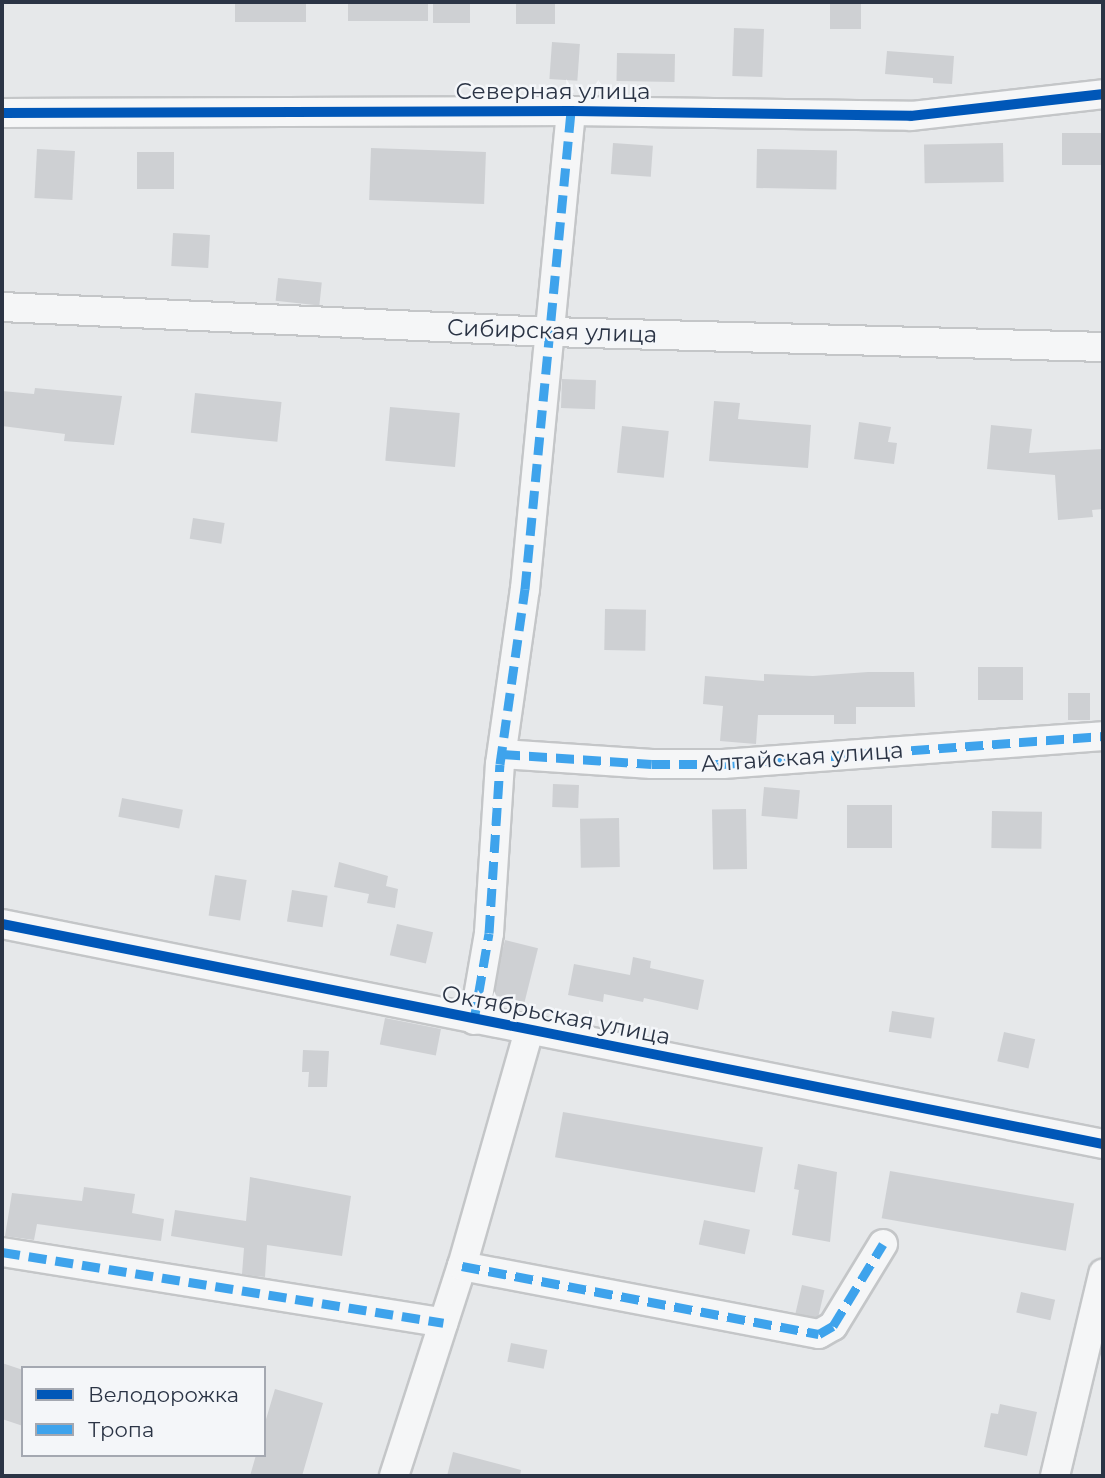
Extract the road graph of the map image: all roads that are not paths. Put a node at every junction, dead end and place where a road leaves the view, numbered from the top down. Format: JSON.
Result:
{"nodes":[{"id":1,"x":1103,"y":94,"type":"edge"},
{"id":2,"x":571,"y":111,"type":"junction"},
{"id":3,"x":2,"y":113,"type":"edge"},
{"id":4,"x":2,"y":307,"type":"edge"},
{"id":5,"x":550,"y":332,"type":"junction"},
{"id":6,"x":1103,"y":346,"type":"edge"},
{"id":7,"x":1103,"y":736,"type":"edge"},
{"id":8,"x":502,"y":754,"type":"junction"},
{"id":9,"x":2,"y":923,"type":"edge"},
{"id":10,"x":474,"y":1020,"type":"junction"},
{"id":11,"x":529,"y":1031,"type":"junction"},
{"id":12,"x":1103,"y":1144,"type":"edge"},
{"id":13,"x":883,"y":1244,"type":"dead end"},
{"id":14,"x":2,"y":1252,"type":"edge"},
{"id":15,"x":462,"y":1266,"type":"junction"},
{"id":16,"x":1103,"y":1274,"type":"edge"},
{"id":17,"x":443,"y":1323,"type":"junction"},
{"id":18,"x":394,"y":1476,"type":"edge"},
{"id":19,"x":1055,"y":1476,"type":"edge"}],
"edges":[{"from":1,"to":2,"type":"street","name":"Северная улица"},
{"from":2,"to":3,"type":"street","name":"Северная улица"},
{"from":2,"to":5,"type":"street"},
{"from":4,"to":5,"type":"street","name":"Сибирская улица"},
{"from":5,"to":6,"type":"street","name":"Сибирская улица"},
{"from":5,"to":8,"type":"street"},
{"from":7,"to":8,"type":"street","name":"Алтайская улица"},
{"from":8,"to":10,"type":"street"},
{"from":9,"to":10,"type":"street","name":"Октябрьская улица"},
{"from":10,"to":11,"type":"street","name":"Октябрьская улица"},
{"from":11,"to":12,"type":"street","name":"Октябрьская улица"},
{"from":11,"to":15,"type":"street"},
{"from":13,"to":15,"type":"street"},
{"from":14,"to":17,"type":"street"},
{"from":15,"to":17,"type":"street"},
{"from":16,"to":19,"type":"street"},
{"from":17,"to":18,"type":"street"}]}
